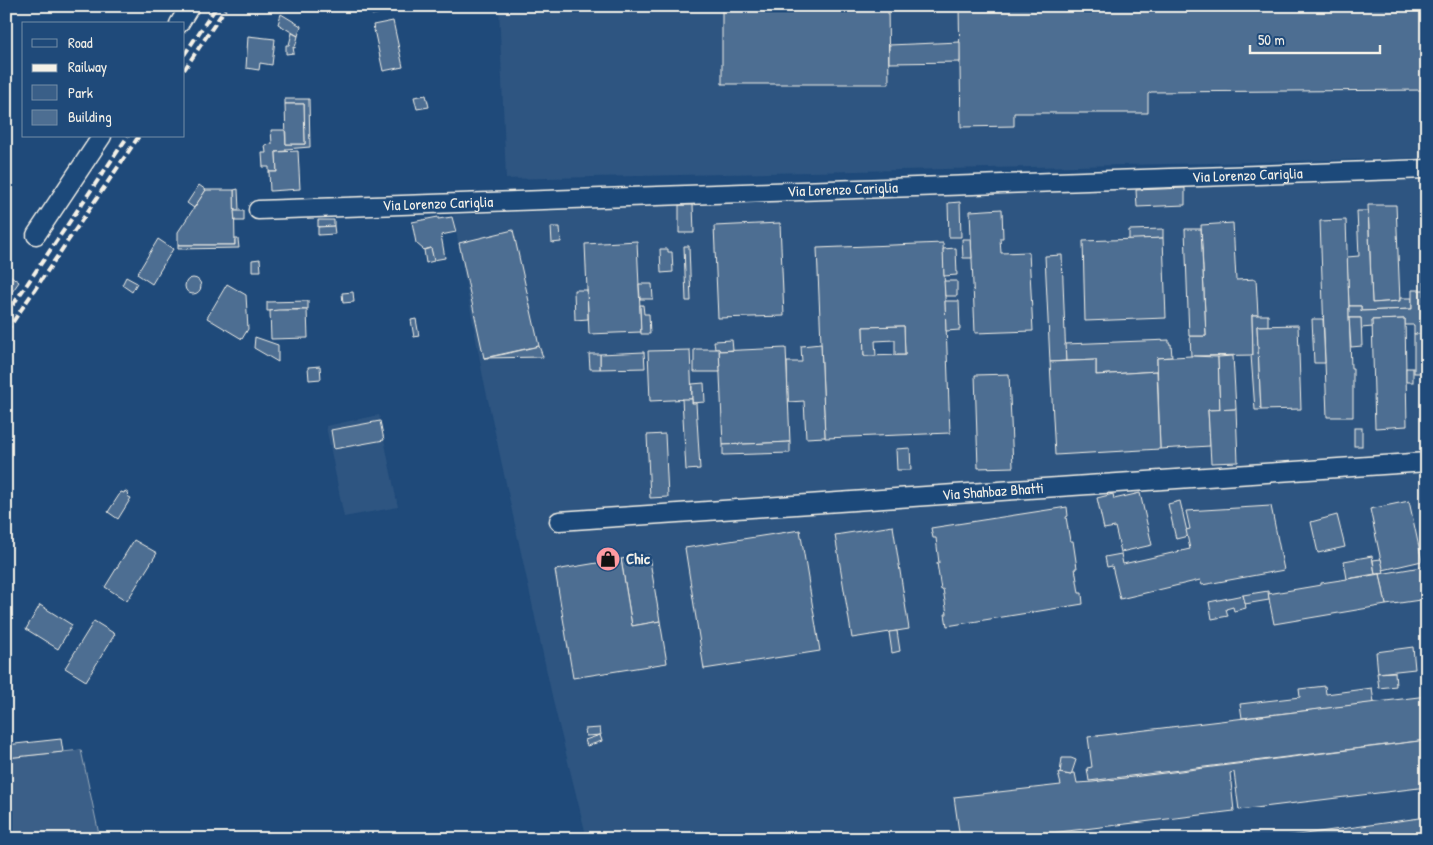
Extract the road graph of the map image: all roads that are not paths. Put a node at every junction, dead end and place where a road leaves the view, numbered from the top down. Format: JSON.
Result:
{"nodes":[{"id":1,"x":190,"y":6,"type":"edge"},
{"id":2,"x":179,"y":22,"type":"edge"},
{"id":3,"x":101,"y":138,"type":"edge"},
{"id":4,"x":1427,"y":169,"type":"edge"},
{"id":5,"x":258,"y":210,"type":"dead end"},
{"id":6,"x":36,"y":235,"type":"dead end"},
{"id":7,"x":1427,"y":462,"type":"edge"},
{"id":8,"x":559,"y":520,"type":"dead end"}],
"edges":[{"from":1,"to":2,"type":"street"},
{"from":3,"to":6,"type":"street"},
{"from":4,"to":5,"type":"street","name":"Via Lorenzo Cariglia"},
{"from":7,"to":8,"type":"street","name":"Via Shahbaz Bhatti"}]}
